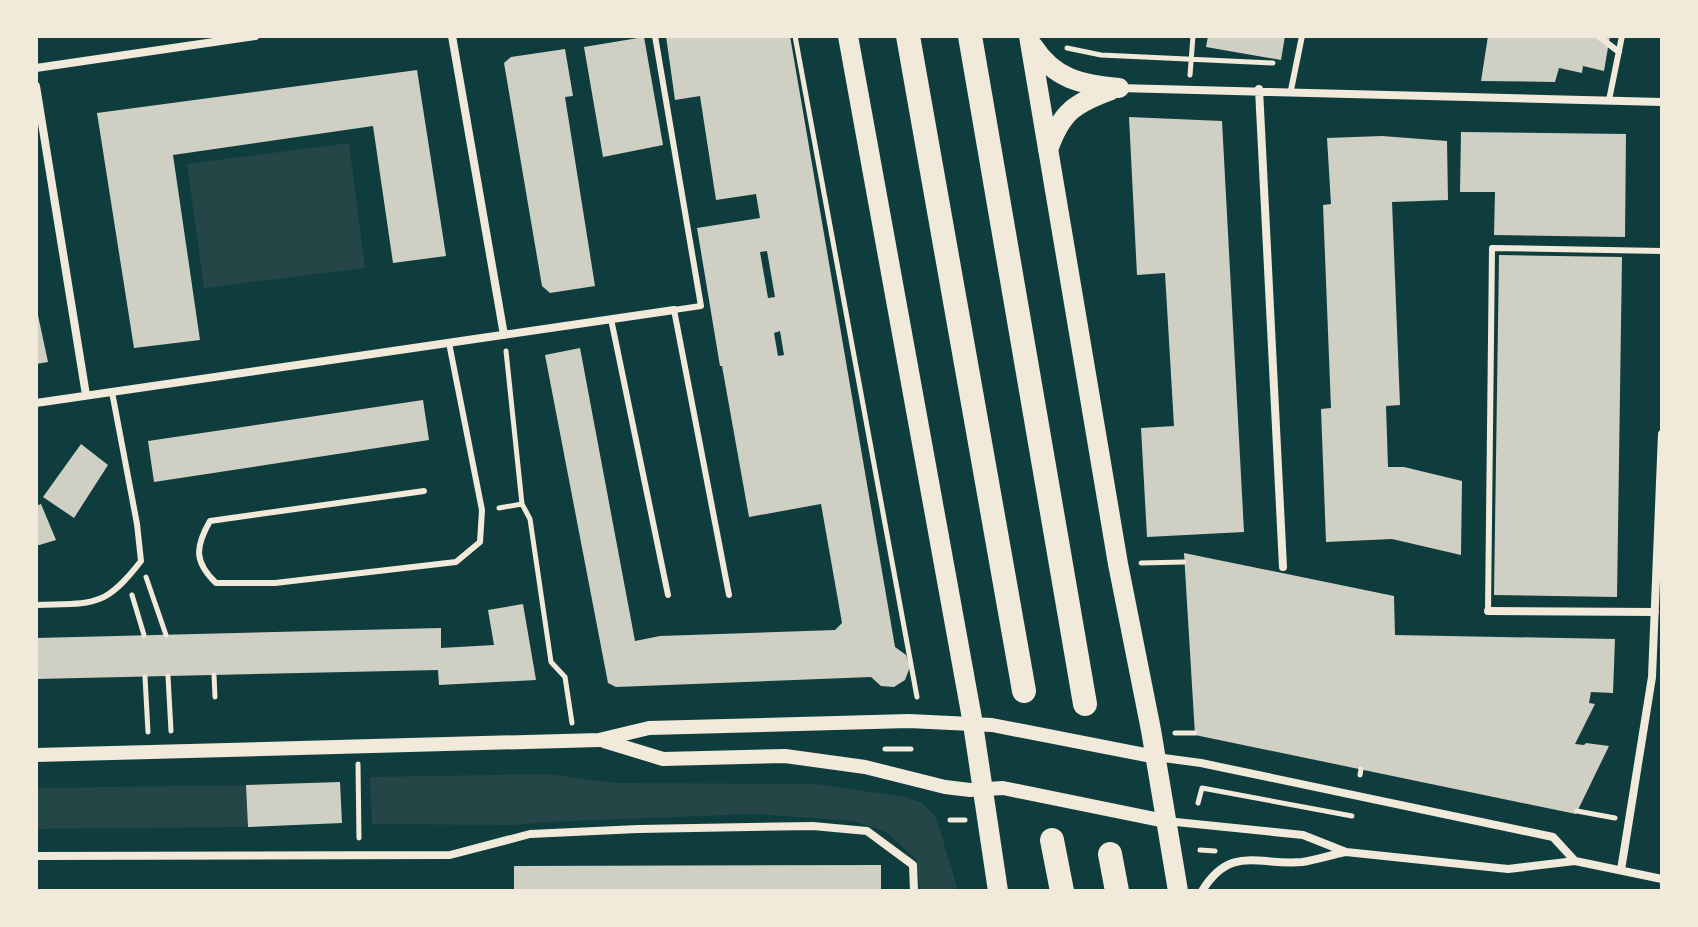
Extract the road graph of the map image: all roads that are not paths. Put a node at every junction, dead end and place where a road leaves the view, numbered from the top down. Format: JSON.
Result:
{"nodes":[{"id":1,"x":255,"y":36,"type":"edge"},
{"id":2,"x":452,"y":36,"type":"edge"},
{"id":3,"x":655,"y":36,"type":"edge"},
{"id":4,"x":848,"y":36,"type":"edge"},
{"id":5,"x":908,"y":36,"type":"edge"},
{"id":6,"x":970,"y":36,"type":"edge"},
{"id":7,"x":1302,"y":36,"type":"edge"},
{"id":8,"x":1598,"y":36,"type":"edge"},
{"id":9,"x":1622,"y":36,"type":"edge"},
{"id":10,"x":243,"y":37,"type":"edge"},
{"id":11,"x":1029,"y":38,"type":"edge"},
{"id":12,"x":1619,"y":52,"type":"junction"},
{"id":13,"x":36,"y":68,"type":"edge"},
{"id":14,"x":36,"y":86,"type":"edge"},
{"id":15,"x":1119,"y":88,"type":"junction"},
{"id":16,"x":1259,"y":89,"type":"junction"},
{"id":17,"x":1291,"y":90,"type":"junction"},
{"id":18,"x":1609,"y":100,"type":"junction"},
{"id":19,"x":1662,"y":102,"type":"edge"},
{"id":20,"x":1048,"y":150,"type":"junction"},
{"id":21,"x":1662,"y":251,"type":"edge"},
{"id":22,"x":674,"y":310,"type":"junction"},
{"id":23,"x":611,"y":319,"type":"junction"},
{"id":24,"x":504,"y":335,"type":"junction"},
{"id":25,"x":449,"y":343,"type":"junction"},
{"id":26,"x":112,"y":392,"type":"junction"},
{"id":27,"x":86,"y":395,"type":"junction"},
{"id":28,"x":36,"y":403,"type":"edge"},
{"id":29,"x":1662,"y":434,"type":"edge"},
{"id":30,"x":424,"y":491,"type":"dead end"},
{"id":31,"x":1283,"y":567,"type":"dead end"},
{"id":32,"x":668,"y":595,"type":"dead end"},
{"id":33,"x":729,"y":595,"type":"dead end"},
{"id":34,"x":36,"y":605,"type":"edge"},
{"id":35,"x":1488,"y":611,"type":"joint"},
{"id":36,"x":1655,"y":612,"type":"junction"},
{"id":37,"x":1024,"y":691,"type":"dead end"},
{"id":38,"x":1085,"y":704,"type":"dead end"},
{"id":39,"x":982,"y":724,"type":"junction"},
{"id":40,"x":599,"y":740,"type":"junction"},
{"id":41,"x":36,"y":755,"type":"edge"},
{"id":42,"x":1146,"y":755,"type":"junction"},
{"id":43,"x":992,"y":789,"type":"junction"},
{"id":44,"x":1156,"y":820,"type":"junction"},
{"id":45,"x":1052,"y":840,"type":"dead end"},
{"id":46,"x":1346,"y":852,"type":"junction"},
{"id":47,"x":1110,"y":854,"type":"dead end"},
{"id":48,"x":36,"y":856,"type":"edge"},
{"id":49,"x":1575,"y":861,"type":"junction"},
{"id":50,"x":1621,"y":870,"type":"junction"},
{"id":51,"x":1662,"y":879,"type":"edge"},
{"id":52,"x":1061,"y":889,"type":"edge"},
{"id":53,"x":914,"y":891,"type":"edge"},
{"id":54,"x":998,"y":891,"type":"edge"},
{"id":55,"x":1117,"y":891,"type":"edge"},
{"id":56,"x":1178,"y":891,"type":"edge"},
{"id":57,"x":1202,"y":891,"type":"edge"}],
"edges":[{"from":1,"to":10,"type":"street"},
{"from":2,"to":24,"type":"street"},
{"from":3,"to":22,"type":"lane"},
{"from":4,"to":39,"type":"main road"},
{"from":5,"to":37,"type":"highway"},
{"from":6,"to":38,"type":"highway"},
{"from":7,"to":17,"type":"lane"},
{"from":8,"to":12,"type":"lane"},
{"from":9,"to":12,"type":"lane"},
{"from":10,"to":13,"type":"street"},
{"from":11,"to":15,"type":"main road"},
{"from":11,"to":20,"type":"main road"},
{"from":12,"to":18,"type":"lane"},
{"from":14,"to":27,"type":"street"},
{"from":15,"to":16,"type":"street"},
{"from":15,"to":20,"type":"main road"},
{"from":16,"to":17,"type":"street"},
{"from":16,"to":31,"type":"street"},
{"from":17,"to":18,"type":"street"},
{"from":18,"to":19,"type":"street"},
{"from":20,"to":42,"type":"main road"},
{"from":21,"to":35,"type":"lane"},
{"from":22,"to":23,"type":"street"},
{"from":22,"to":33,"type":"lane"},
{"from":23,"to":24,"type":"street"},
{"from":23,"to":32,"type":"lane"},
{"from":24,"to":25,"type":"street"},
{"from":25,"to":26,"type":"street"},
{"from":25,"to":30,"type":"lane"},
{"from":26,"to":27,"type":"street"},
{"from":26,"to":34,"type":"lane"},
{"from":27,"to":28,"type":"street"},
{"from":29,"to":36,"type":"street"},
{"from":35,"to":36,"type":"street"},
{"from":36,"to":50,"type":"street"},
{"from":39,"to":40,"type":"street"},
{"from":39,"to":42,"type":"street"},
{"from":39,"to":43,"type":"main road"},
{"from":40,"to":41,"type":"street"},
{"from":40,"to":43,"type":"street"},
{"from":42,"to":44,"type":"main road"},
{"from":42,"to":49,"type":"street"},
{"from":43,"to":44,"type":"street"},
{"from":43,"to":54,"type":"main road"},
{"from":44,"to":46,"type":"street"},
{"from":44,"to":56,"type":"main road"},
{"from":45,"to":52,"type":"highway"},
{"from":46,"to":49,"type":"street"},
{"from":46,"to":57,"type":"street"},
{"from":47,"to":55,"type":"highway"},
{"from":48,"to":53,"type":"street"},
{"from":49,"to":50,"type":"street"},
{"from":50,"to":51,"type":"street"}]}
